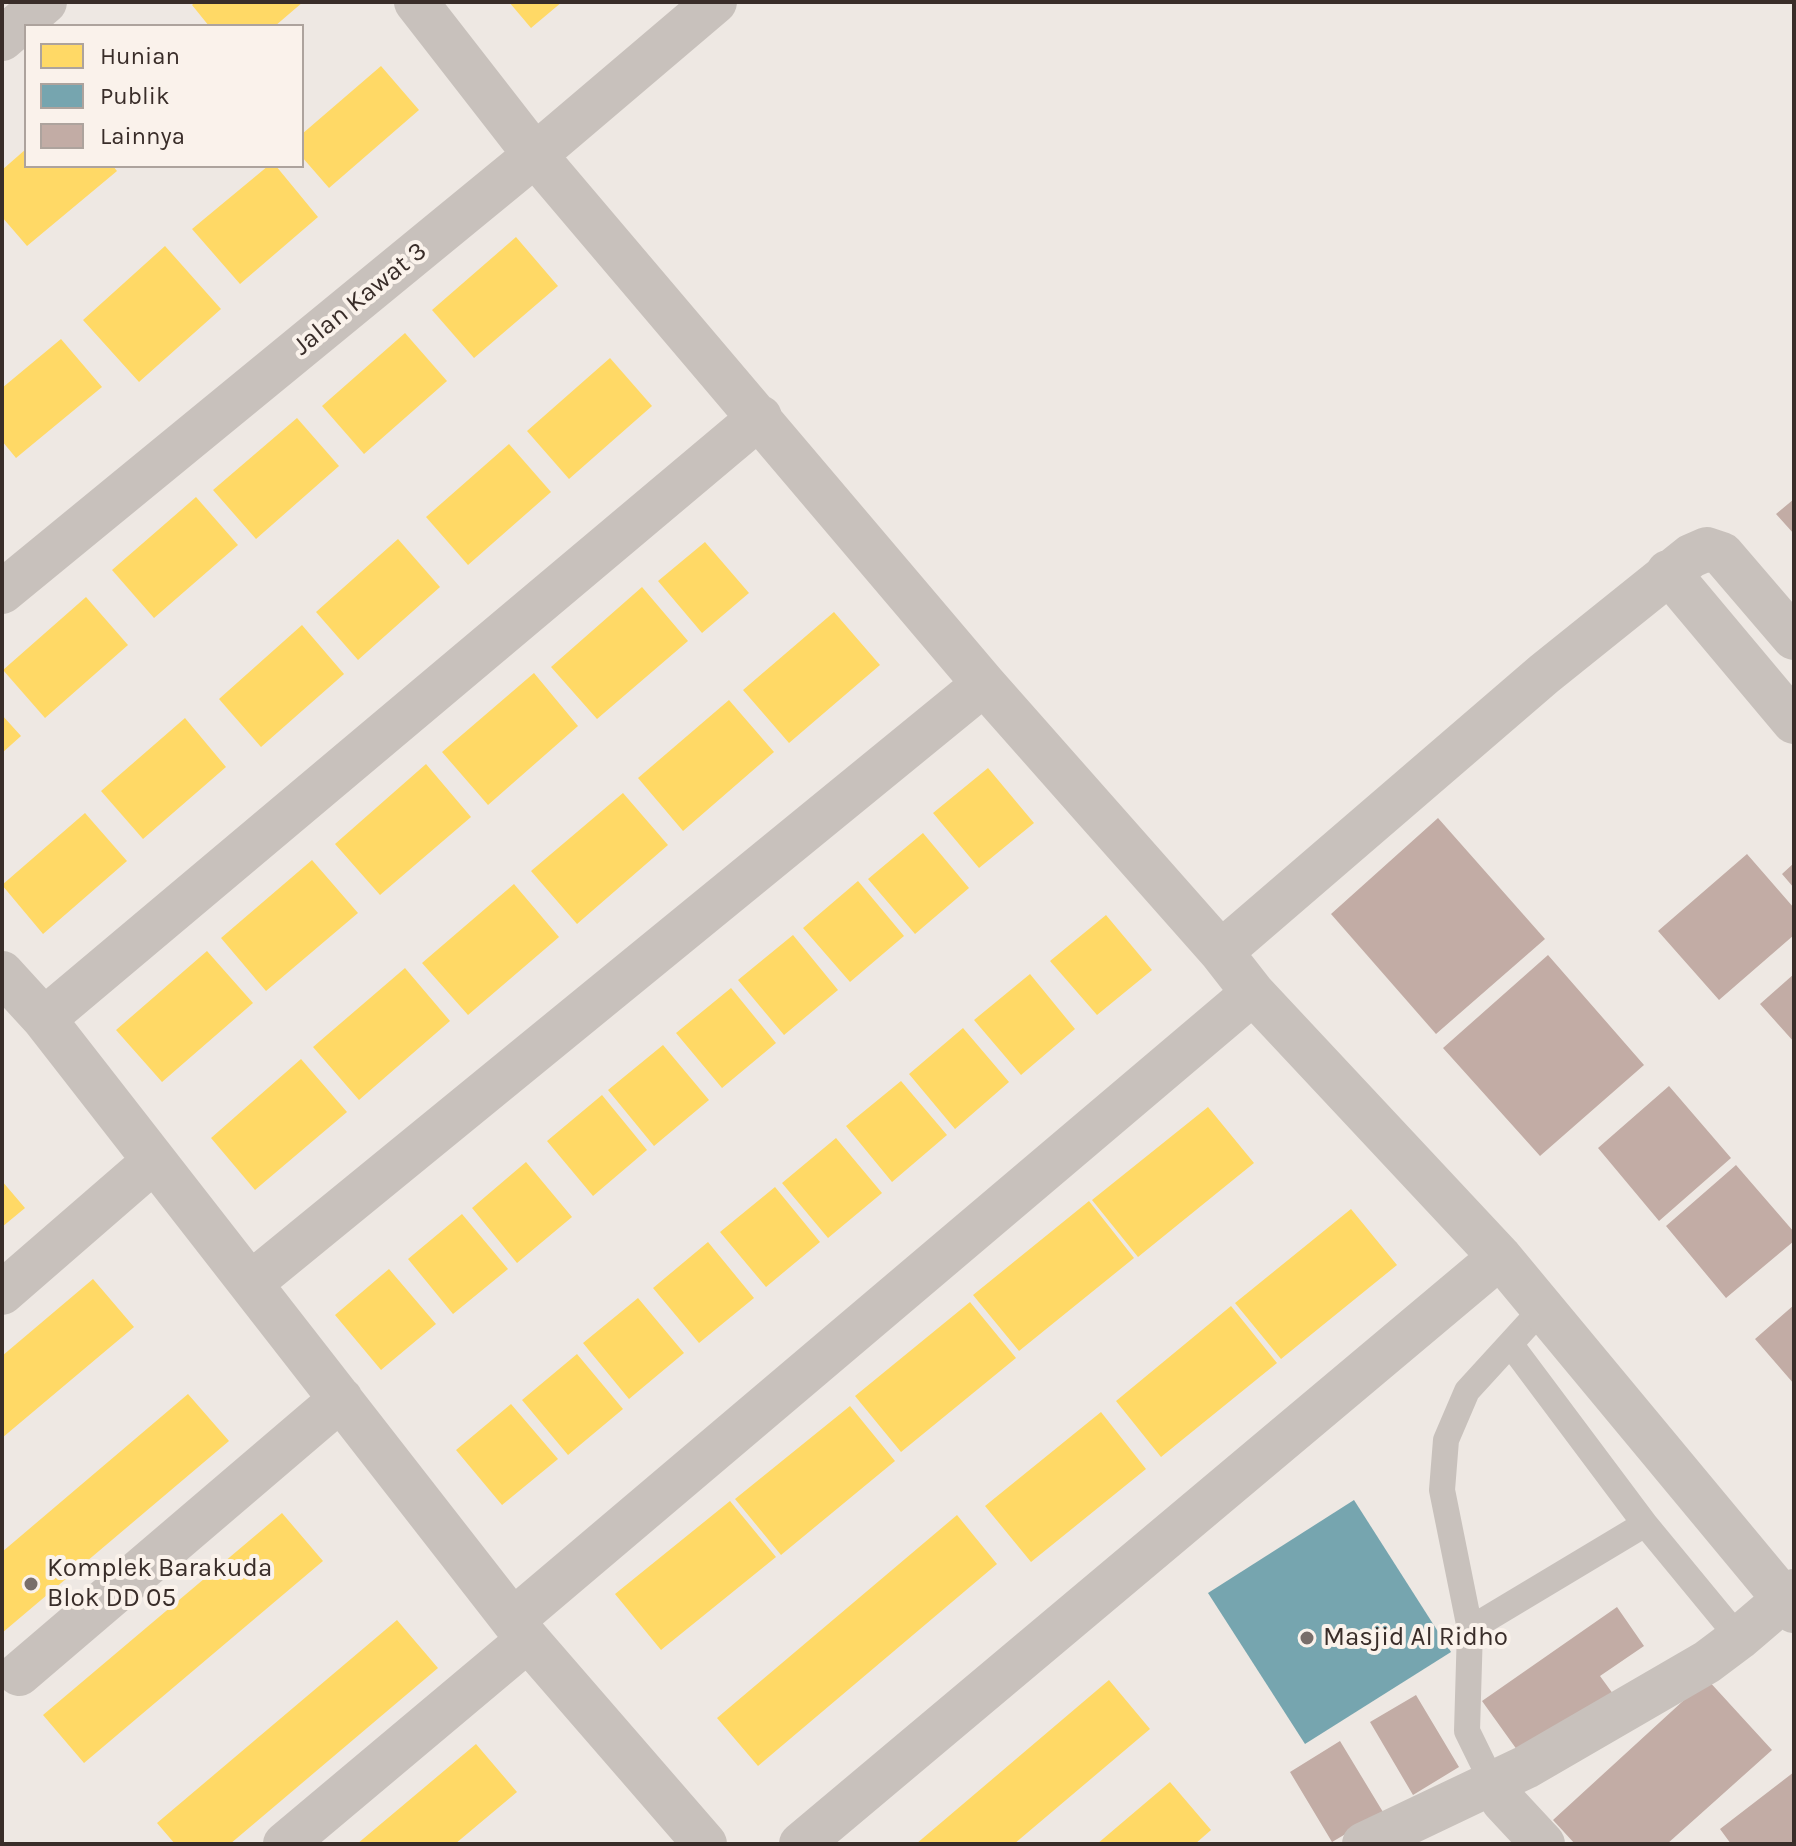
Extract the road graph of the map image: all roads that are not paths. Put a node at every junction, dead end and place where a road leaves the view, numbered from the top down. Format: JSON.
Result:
{"nodes":[{"id":1,"x":45,"y":2,"type":"edge"},
{"id":2,"x":416,"y":2,"type":"edge"},
{"id":3,"x":715,"y":2,"type":"edge"},
{"id":4,"x":2,"y":39,"type":"edge"},
{"id":5,"x":535,"y":155,"type":"junction"},
{"id":6,"x":760,"y":417,"type":"junction"},
{"id":7,"x":1668,"y":572,"type":"junction"},
{"id":8,"x":2,"y":592,"type":"edge"},
{"id":9,"x":1794,"y":638,"type":"edge"},
{"id":10,"x":984,"y":684,"type":"junction"},
{"id":11,"x":1794,"y":722,"type":"edge"},
{"id":12,"x":1221,"y":952,"type":"junction"},
{"id":13,"x":2,"y":973,"type":"edge"},
{"id":14,"x":1253,"y":993,"type":"junction"},
{"id":15,"x":44,"y":1019,"type":"junction"},
{"id":16,"x":154,"y":1161,"type":"junction"},
{"id":17,"x":1500,"y":1257,"type":"junction"},
{"id":18,"x":251,"y":1283,"type":"junction"},
{"id":19,"x":2,"y":1293,"type":"edge"},
{"id":20,"x":1542,"y":1309,"type":"junction"},
{"id":21,"x":1511,"y":1345,"type":"junction"},
{"id":22,"x":341,"y":1399,"type":"junction"},
{"id":23,"x":1645,"y":1524,"type":"junction"},
{"id":24,"x":1791,"y":1600,"type":"edge"},
{"id":25,"x":1470,"y":1629,"type":"junction"},
{"id":26,"x":521,"y":1630,"type":"junction"},
{"id":27,"x":1739,"y":1638,"type":"junction"},
{"id":28,"x":19,"y":1674,"type":"dead end"},
{"id":29,"x":1492,"y":1782,"type":"junction"},
{"id":30,"x":285,"y":1844,"type":"edge"},
{"id":31,"x":705,"y":1844,"type":"edge"},
{"id":32,"x":801,"y":1844,"type":"edge"},
{"id":33,"x":1364,"y":1844,"type":"edge"},
{"id":34,"x":1543,"y":1844,"type":"edge"}],
"edges":[{"from":1,"to":4,"type":"street"},
{"from":2,"to":5,"type":"street"},
{"from":3,"to":5,"type":"street","name":"Jalan Kawat 3"},
{"from":5,"to":6,"type":"street"},
{"from":5,"to":8,"type":"street","name":"Jalan Kawat 3"},
{"from":6,"to":10,"type":"street"},
{"from":6,"to":15,"type":"street"},
{"from":7,"to":9,"type":"street"},
{"from":7,"to":11,"type":"street"},
{"from":7,"to":12,"type":"street"},
{"from":10,"to":12,"type":"street"},
{"from":10,"to":18,"type":"street"},
{"from":12,"to":14,"type":"street"},
{"from":13,"to":15,"type":"street"},
{"from":14,"to":17,"type":"street"},
{"from":14,"to":26,"type":"street"},
{"from":15,"to":16,"type":"street"},
{"from":16,"to":18,"type":"street"},
{"from":16,"to":19,"type":"street"},
{"from":17,"to":20,"type":"street"},
{"from":17,"to":32,"type":"street"},
{"from":18,"to":22,"type":"street"},
{"from":20,"to":21,"type":"lane"},
{"from":20,"to":24,"type":"street"},
{"from":21,"to":23,"type":"lane"},
{"from":21,"to":25,"type":"lane"},
{"from":22,"to":26,"type":"street"},
{"from":22,"to":28,"type":"street"},
{"from":23,"to":25,"type":"lane"},
{"from":23,"to":27,"type":"lane"},
{"from":24,"to":27,"type":"street"},
{"from":25,"to":29,"type":"lane"},
{"from":26,"to":30,"type":"street"},
{"from":26,"to":31,"type":"street"},
{"from":27,"to":29,"type":"street"},
{"from":29,"to":33,"type":"street"},
{"from":29,"to":34,"type":"street"}]}
